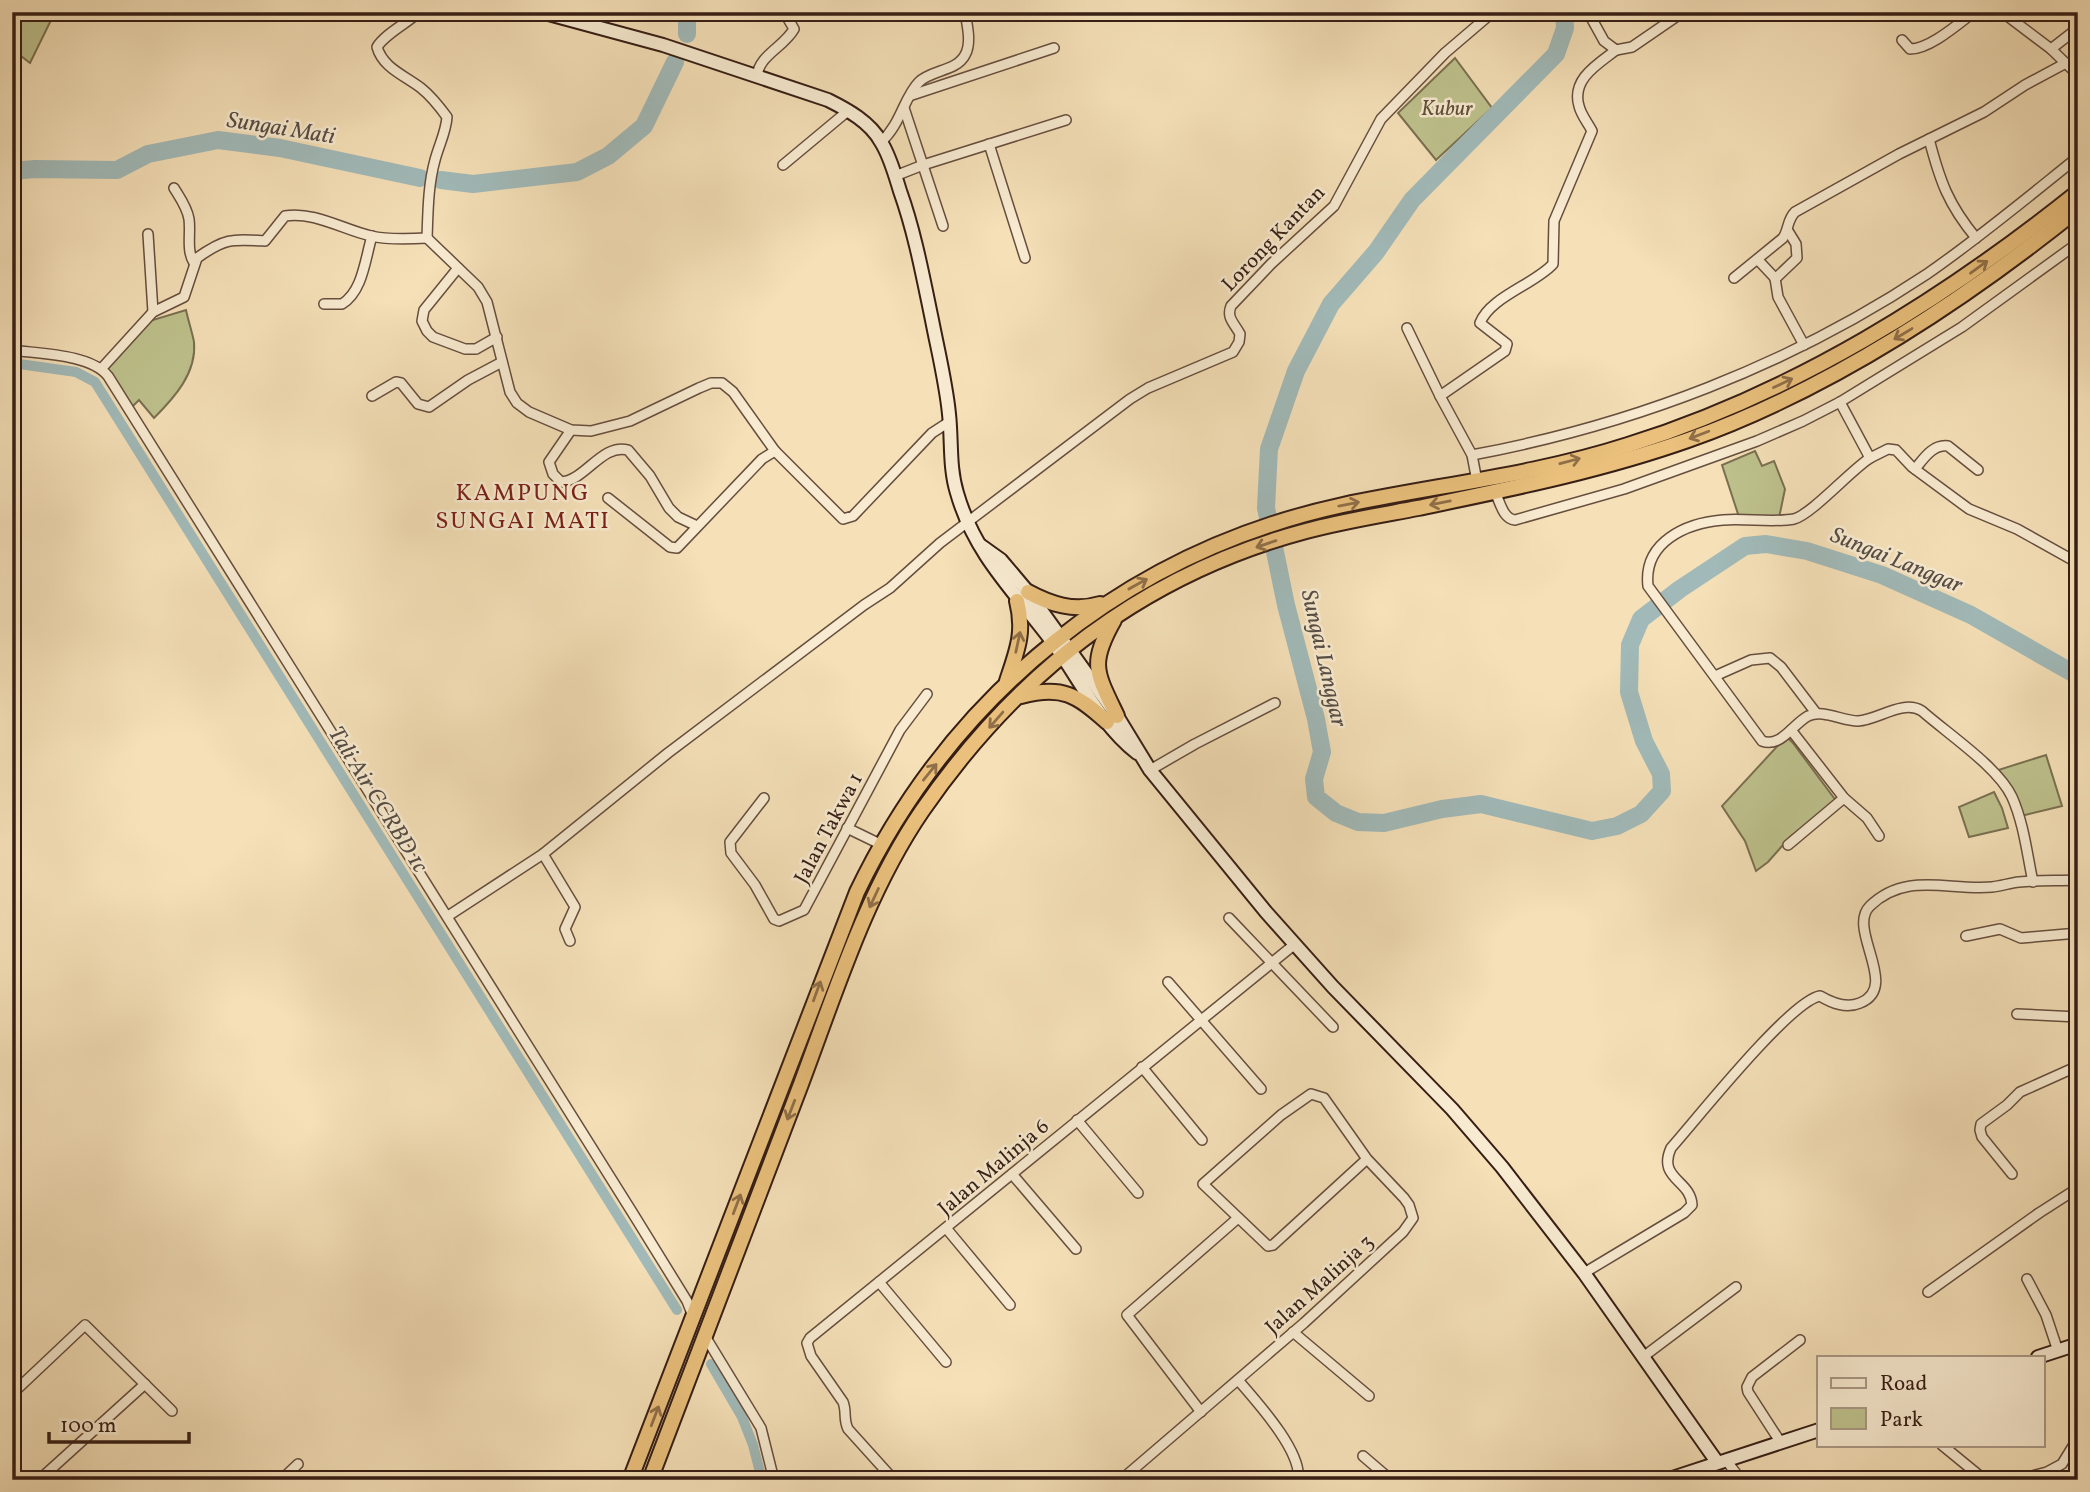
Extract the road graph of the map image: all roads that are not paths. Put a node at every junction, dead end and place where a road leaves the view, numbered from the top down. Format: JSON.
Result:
{"nodes":[{"id":1,"x":419,"y":12,"type":"edge"},
{"id":2,"x":541,"y":12,"type":"edge"},
{"id":3,"x":780,"y":12,"type":"edge"},
{"id":4,"x":965,"y":12,"type":"edge"},
{"id":5,"x":1493,"y":12,"type":"edge"},
{"id":6,"x":1588,"y":12,"type":"edge"},
{"id":7,"x":1683,"y":12,"type":"edge"},
{"id":8,"x":1974,"y":12,"type":"edge"},
{"id":9,"x":2002,"y":12,"type":"edge"},
{"id":10,"x":2078,"y":28,"type":"edge"},
{"id":11,"x":1902,"y":40,"type":"dead end"},
{"id":12,"x":1054,"y":48,"type":"dead end"},
{"id":13,"x":2050,"y":49,"type":"junction"},
{"id":14,"x":1616,"y":50,"type":"junction"},
{"id":15,"x":2066,"y":63,"type":"junction"},
{"id":16,"x":2078,"y":75,"type":"edge"},
{"id":17,"x":757,"y":76,"type":"junction"},
{"id":18,"x":912,"y":95,"type":"junction"},
{"id":19,"x":904,"y":108,"type":"junction"},
{"id":20,"x":849,"y":110,"type":"junction"},
{"id":21,"x":1066,"y":120,"type":"dead end"},
{"id":22,"x":1929,"y":139,"type":"junction"},
{"id":23,"x":881,"y":142,"type":"junction"},
{"id":24,"x":989,"y":144,"type":"junction"},
{"id":25,"x":2078,"y":157,"type":"edge"},
{"id":26,"x":783,"y":165,"type":"dead end"},
{"id":27,"x":923,"y":165,"type":"junction"},
{"id":28,"x":895,"y":176,"type":"junction"},
{"id":29,"x":174,"y":188,"type":"dead end"},
{"id":30,"x":2078,"y":192,"type":"edge"},
{"id":31,"x":2078,"y":209,"type":"edge"},
{"id":32,"x":943,"y":226,"type":"dead end"},
{"id":33,"x":1788,"y":231,"type":"junction"},
{"id":34,"x":148,"y":234,"type":"dead end"},
{"id":35,"x":372,"y":236,"type":"junction"},
{"id":36,"x":427,"y":238,"type":"junction"},
{"id":37,"x":1976,"y":238,"type":"junction"},
{"id":38,"x":2078,"y":243,"type":"edge"},
{"id":39,"x":1025,"y":258,"type":"dead end"},
{"id":40,"x":1758,"y":260,"type":"junction"},
{"id":41,"x":194,"y":263,"type":"junction"},
{"id":42,"x":458,"y":268,"type":"junction"},
{"id":43,"x":1734,"y":278,"type":"dead end"},
{"id":44,"x":1775,"y":279,"type":"junction"},
{"id":45,"x":324,"y":304,"type":"dead end"},
{"id":46,"x":153,"y":312,"type":"junction"},
{"id":47,"x":1407,"y":328,"type":"dead end"},
{"id":48,"x":497,"y":337,"type":"junction"},
{"id":49,"x":1804,"y":345,"type":"junction"},
{"id":50,"x":12,"y":350,"type":"edge"},
{"id":51,"x":502,"y":362,"type":"junction"},
{"id":52,"x":102,"y":368,"type":"junction"},
{"id":53,"x":372,"y":396,"type":"dead end"},
{"id":54,"x":1440,"y":397,"type":"junction"},
{"id":55,"x":1840,"y":402,"type":"junction"},
{"id":56,"x":949,"y":422,"type":"junction"},
{"id":57,"x":571,"y":430,"type":"junction"},
{"id":58,"x":775,"y":450,"type":"junction"},
{"id":59,"x":1472,"y":455,"type":"junction"},
{"id":60,"x":1870,"y":458,"type":"junction"},
{"id":61,"x":1914,"y":469,"type":"junction"},
{"id":62,"x":1978,"y":470,"type":"dead end"},
{"id":63,"x":1477,"y":481,"type":"junction"},
{"id":64,"x":1495,"y":492,"type":"junction"},
{"id":65,"x":608,"y":498,"type":"dead end"},
{"id":66,"x":969,"y":521,"type":"junction"},
{"id":67,"x":697,"y":526,"type":"junction"},
{"id":68,"x":2078,"y":563,"type":"edge"},
{"id":69,"x":1023,"y":596,"type":"junction"},
{"id":70,"x":1114,"y":607,"type":"junction"},
{"id":71,"x":1057,"y":639,"type":"junction"},
{"id":72,"x":1067,"y":652,"type":"junction"},
{"id":73,"x":1715,"y":676,"type":"junction"},
{"id":74,"x":1006,"y":682,"type":"junction"},
{"id":75,"x":927,"y":694,"type":"dead end"},
{"id":76,"x":1016,"y":697,"type":"junction"},
{"id":77,"x":1275,"y":703,"type":"dead end"},
{"id":78,"x":1816,"y":713,"type":"junction"},
{"id":79,"x":1112,"y":719,"type":"junction"},
{"id":80,"x":1791,"y":730,"type":"junction"},
{"id":81,"x":1150,"y":770,"type":"junction"},
{"id":82,"x":764,"y":798,"type":"dead end"},
{"id":83,"x":1844,"y":798,"type":"junction"},
{"id":84,"x":846,"y":828,"type":"junction"},
{"id":85,"x":1879,"y":836,"type":"dead end"},
{"id":86,"x":880,"y":844,"type":"junction"},
{"id":87,"x":1788,"y":845,"type":"dead end"},
{"id":88,"x":543,"y":853,"type":"junction"},
{"id":89,"x":2078,"y":880,"type":"edge"},
{"id":90,"x":2033,"y":882,"type":"junction"},
{"id":91,"x":448,"y":916,"type":"junction"},
{"id":92,"x":1229,"y":918,"type":"dead end"},
{"id":93,"x":2078,"y":933,"type":"edge"},
{"id":94,"x":1966,"y":936,"type":"dead end"},
{"id":95,"x":570,"y":941,"type":"dead end"},
{"id":96,"x":1295,"y":944,"type":"junction"},
{"id":97,"x":1272,"y":963,"type":"junction"},
{"id":98,"x":1168,"y":982,"type":"dead end"},
{"id":99,"x":2017,"y":1014,"type":"dead end"},
{"id":100,"x":2078,"y":1017,"type":"edge"},
{"id":101,"x":1202,"y":1018,"type":"junction"},
{"id":102,"x":1333,"y":1027,"type":"dead end"},
{"id":103,"x":2078,"y":1066,"type":"edge"},
{"id":104,"x":1142,"y":1067,"type":"junction"},
{"id":105,"x":1261,"y":1088,"type":"dead end"},
{"id":106,"x":1077,"y":1120,"type":"junction"},
{"id":107,"x":1202,"y":1140,"type":"dead end"},
{"id":108,"x":1367,"y":1159,"type":"junction"},
{"id":109,"x":1012,"y":1174,"type":"junction"},
{"id":110,"x":2012,"y":1174,"type":"dead end"},
{"id":111,"x":2078,"y":1188,"type":"edge"},
{"id":112,"x":1138,"y":1192,"type":"dead end"},
{"id":113,"x":1238,"y":1218,"type":"junction"},
{"id":114,"x":946,"y":1228,"type":"junction"},
{"id":115,"x":1076,"y":1248,"type":"dead end"},
{"id":116,"x":1584,"y":1273,"type":"junction"},
{"id":117,"x":2027,"y":1279,"type":"dead end"},
{"id":118,"x":879,"y":1282,"type":"junction"},
{"id":119,"x":1736,"y":1287,"type":"dead end"},
{"id":120,"x":1928,"y":1293,"type":"dead end"},
{"id":121,"x":1010,"y":1305,"type":"dead end"},
{"id":122,"x":694,"y":1318,"type":"junction"},
{"id":123,"x":1293,"y":1332,"type":"junction"},
{"id":124,"x":705,"y":1336,"type":"junction"},
{"id":125,"x":1800,"y":1340,"type":"dead end"},
{"id":126,"x":2078,"y":1344,"type":"edge"},
{"id":127,"x":2057,"y":1351,"type":"junction"},
{"id":128,"x":2041,"y":1356,"type":"edge"},
{"id":129,"x":1643,"y":1357,"type":"junction"},
{"id":130,"x":946,"y":1362,"type":"dead end"},
{"id":131,"x":1238,"y":1380,"type":"junction"},
{"id":132,"x":145,"y":1384,"type":"junction"},
{"id":133,"x":12,"y":1394,"type":"edge"},
{"id":134,"x":1368,"y":1396,"type":"dead end"},
{"id":135,"x":172,"y":1411,"type":"dead end"},
{"id":136,"x":1201,"y":1412,"type":"junction"},
{"id":137,"x":1817,"y":1431,"type":"edge"},
{"id":138,"x":2078,"y":1438,"type":"edge"},
{"id":139,"x":1781,"y":1443,"type":"junction"},
{"id":140,"x":1943,"y":1446,"type":"edge"},
{"id":141,"x":1363,"y":1456,"type":"dead end"},
{"id":142,"x":1722,"y":1461,"type":"junction"},
{"id":143,"x":298,"y":1464,"type":"dead end"},
{"id":144,"x":39,"y":1480,"type":"edge"},
{"id":145,"x":281,"y":1480,"type":"edge"},
{"id":146,"x":630,"y":1480,"type":"edge"},
{"id":147,"x":650,"y":1480,"type":"edge"},
{"id":148,"x":774,"y":1480,"type":"edge"},
{"id":149,"x":894,"y":1480,"type":"edge"},
{"id":150,"x":1121,"y":1480,"type":"edge"},
{"id":151,"x":1298,"y":1480,"type":"edge"},
{"id":152,"x":1391,"y":1480,"type":"edge"},
{"id":153,"x":1666,"y":1480,"type":"edge"},
{"id":154,"x":1741,"y":1480,"type":"edge"},
{"id":155,"x":1988,"y":1480,"type":"edge"},
{"id":156,"x":2017,"y":1480,"type":"edge"}],
"edges":[{"from":1,"to":36,"type":"street"},
{"from":2,"to":17,"type":"main road"},
{"from":3,"to":17,"type":"street"},
{"from":4,"to":18,"type":"street"},
{"from":5,"to":66,"type":"street","name":"Lorong Kantan"},
{"from":6,"to":14,"type":"street"},
{"from":7,"to":14,"type":"street"},
{"from":8,"to":11,"type":"street"},
{"from":9,"to":13,"type":"street"},
{"from":10,"to":13,"type":"street"},
{"from":12,"to":18,"type":"street"},
{"from":13,"to":15,"type":"street"},
{"from":14,"to":54,"type":"street"},
{"from":15,"to":16,"type":"street"},
{"from":15,"to":22,"type":"street"},
{"from":17,"to":20,"type":"main road"},
{"from":18,"to":19,"type":"street"},
{"from":19,"to":23,"type":"street"},
{"from":19,"to":27,"type":"street"},
{"from":20,"to":23,"type":"main road"},
{"from":20,"to":26,"type":"street"},
{"from":21,"to":24,"type":"street"},
{"from":22,"to":33,"type":"street"},
{"from":22,"to":37,"type":"street"},
{"from":23,"to":28,"type":"main road"},
{"from":24,"to":27,"type":"street"},
{"from":24,"to":39,"type":"street"},
{"from":25,"to":37,"type":"street"},
{"from":27,"to":28,"type":"street"},
{"from":27,"to":32,"type":"street"},
{"from":28,"to":56,"type":"main road"},
{"from":29,"to":41,"type":"street"},
{"from":63,"to":30,"type":"highway","one_way":true},
{"from":31,"to":64,"type":"highway","one_way":true},
{"from":33,"to":40,"type":"street"},
{"from":33,"to":44,"type":"street"},
{"from":34,"to":46,"type":"street"},
{"from":35,"to":36,"type":"street"},
{"from":35,"to":41,"type":"street"},
{"from":35,"to":45,"type":"street"},
{"from":36,"to":42,"type":"street"},
{"from":37,"to":49,"type":"street"},
{"from":38,"to":55,"type":"street"},
{"from":40,"to":43,"type":"street"},
{"from":40,"to":44,"type":"street"},
{"from":41,"to":46,"type":"street"},
{"from":42,"to":48,"type":"street"},
{"from":42,"to":48,"type":"street"},
{"from":44,"to":49,"type":"street"},
{"from":46,"to":52,"type":"street"},
{"from":47,"to":54,"type":"street"},
{"from":48,"to":51,"type":"street"},
{"from":49,"to":59,"type":"street"},
{"from":50,"to":52,"type":"street"},
{"from":51,"to":53,"type":"street"},
{"from":51,"to":57,"type":"street"},
{"from":52,"to":91,"type":"street"},
{"from":54,"to":59,"type":"street"},
{"from":55,"to":60,"type":"street"},
{"from":55,"to":64,"type":"street"},
{"from":56,"to":58,"type":"street"},
{"from":56,"to":66,"type":"main road"},
{"from":57,"to":58,"type":"street"},
{"from":57,"to":67,"type":"street"},
{"from":58,"to":67,"type":"street"},
{"from":59,"to":63,"type":"street"},
{"from":60,"to":61,"type":"street"},
{"from":60,"to":73,"type":"street"},
{"from":61,"to":62,"type":"street"},
{"from":61,"to":68,"type":"street"},
{"from":70,"to":63,"type":"highway","one_way":true},
{"from":64,"to":70,"type":"highway","one_way":true},
{"from":65,"to":67,"type":"street"},
{"from":66,"to":69,"type":"main road"},
{"from":66,"to":88,"type":"street"},
{"from":69,"to":70,"type":"highway"},
{"from":69,"to":71,"type":"main road"},
{"from":74,"to":69,"type":"highway","one_way":true},
{"from":70,"to":71,"type":"highway"},
{"from":70,"to":72,"type":"highway"},
{"from":70,"to":79,"type":"highway"},
{"from":71,"to":72,"type":"main road"},
{"from":71,"to":74,"type":"highway"},
{"from":72,"to":76,"type":"highway"},
{"from":72,"to":79,"type":"main road"},
{"from":73,"to":78,"type":"street"},
{"from":73,"to":80,"type":"street"},
{"from":86,"to":74,"type":"highway","one_way":true},
{"from":75,"to":84,"type":"street","name":"Jalan Takwa 1"},
{"from":76,"to":79,"type":"highway"},
{"from":76,"to":124,"type":"highway","one_way":true},
{"from":77,"to":81,"type":"street"},
{"from":78,"to":80,"type":"street"},
{"from":78,"to":90,"type":"street"},
{"from":79,"to":81,"type":"main road"},
{"from":80,"to":83,"type":"street"},
{"from":81,"to":96,"type":"main road"},
{"from":82,"to":84,"type":"street","name":"Jalan Takwa 1"},
{"from":83,"to":85,"type":"street"},
{"from":83,"to":87,"type":"street"},
{"from":84,"to":86,"type":"street"},
{"from":122,"to":86,"type":"highway","one_way":true},
{"from":88,"to":91,"type":"street"},
{"from":88,"to":95,"type":"street"},
{"from":89,"to":90,"type":"street"},
{"from":90,"to":116,"type":"street"},
{"from":91,"to":122,"type":"street"},
{"from":92,"to":97,"type":"street"},
{"from":93,"to":94,"type":"street"},
{"from":96,"to":97,"type":"street","name":"Jalan Malinja 6"},
{"from":96,"to":116,"type":"main road"},
{"from":97,"to":101,"type":"street","name":"Jalan Malinja 6"},
{"from":97,"to":102,"type":"street"},
{"from":98,"to":101,"type":"street"},
{"from":99,"to":100,"type":"street"},
{"from":101,"to":104,"type":"street","name":"Jalan Malinja 6"},
{"from":101,"to":105,"type":"street"},
{"from":103,"to":110,"type":"street"},
{"from":104,"to":106,"type":"street","name":"Jalan Malinja 6"},
{"from":104,"to":107,"type":"street"},
{"from":106,"to":109,"type":"street","name":"Jalan Malinja 6"},
{"from":106,"to":112,"type":"street"},
{"from":108,"to":113,"type":"street"},
{"from":108,"to":113,"type":"street","name":"Jalan Malinja 3"},
{"from":108,"to":123,"type":"street","name":"Jalan Malinja 3"},
{"from":109,"to":114,"type":"street","name":"Jalan Malinja 6"},
{"from":109,"to":115,"type":"street"},
{"from":111,"to":120,"type":"street"},
{"from":113,"to":136,"type":"street"},
{"from":114,"to":118,"type":"street","name":"Jalan Malinja 6"},
{"from":114,"to":121,"type":"street"},
{"from":116,"to":129,"type":"main road"},
{"from":117,"to":127,"type":"street"},
{"from":118,"to":130,"type":"street"},
{"from":118,"to":149,"type":"street","name":"Jalan Malinja 6"},
{"from":119,"to":129,"type":"street"},
{"from":146,"to":122,"type":"highway","one_way":true},
{"from":123,"to":131,"type":"street","name":"Jalan Malinja 3"},
{"from":123,"to":134,"type":"street"},
{"from":124,"to":147,"type":"highway"},
{"from":124,"to":148,"type":"street"},
{"from":125,"to":139,"type":"street"},
{"from":126,"to":127,"type":"main road"},
{"from":127,"to":128,"type":"main road"},
{"from":129,"to":142,"type":"main road"},
{"from":131,"to":136,"type":"street","name":"Jalan Malinja 3"},
{"from":131,"to":151,"type":"street"},
{"from":132,"to":133,"type":"street"},
{"from":132,"to":135,"type":"street"},
{"from":132,"to":144,"type":"street"},
{"from":136,"to":150,"type":"street","name":"Jalan Malinja 3"},
{"from":137,"to":139,"type":"main road"},
{"from":138,"to":156,"type":"street"},
{"from":139,"to":142,"type":"main road"},
{"from":140,"to":155,"type":"street"},
{"from":141,"to":152,"type":"street"},
{"from":142,"to":153,"type":"main road"},
{"from":142,"to":154,"type":"street"},
{"from":143,"to":145,"type":"street"}]}
